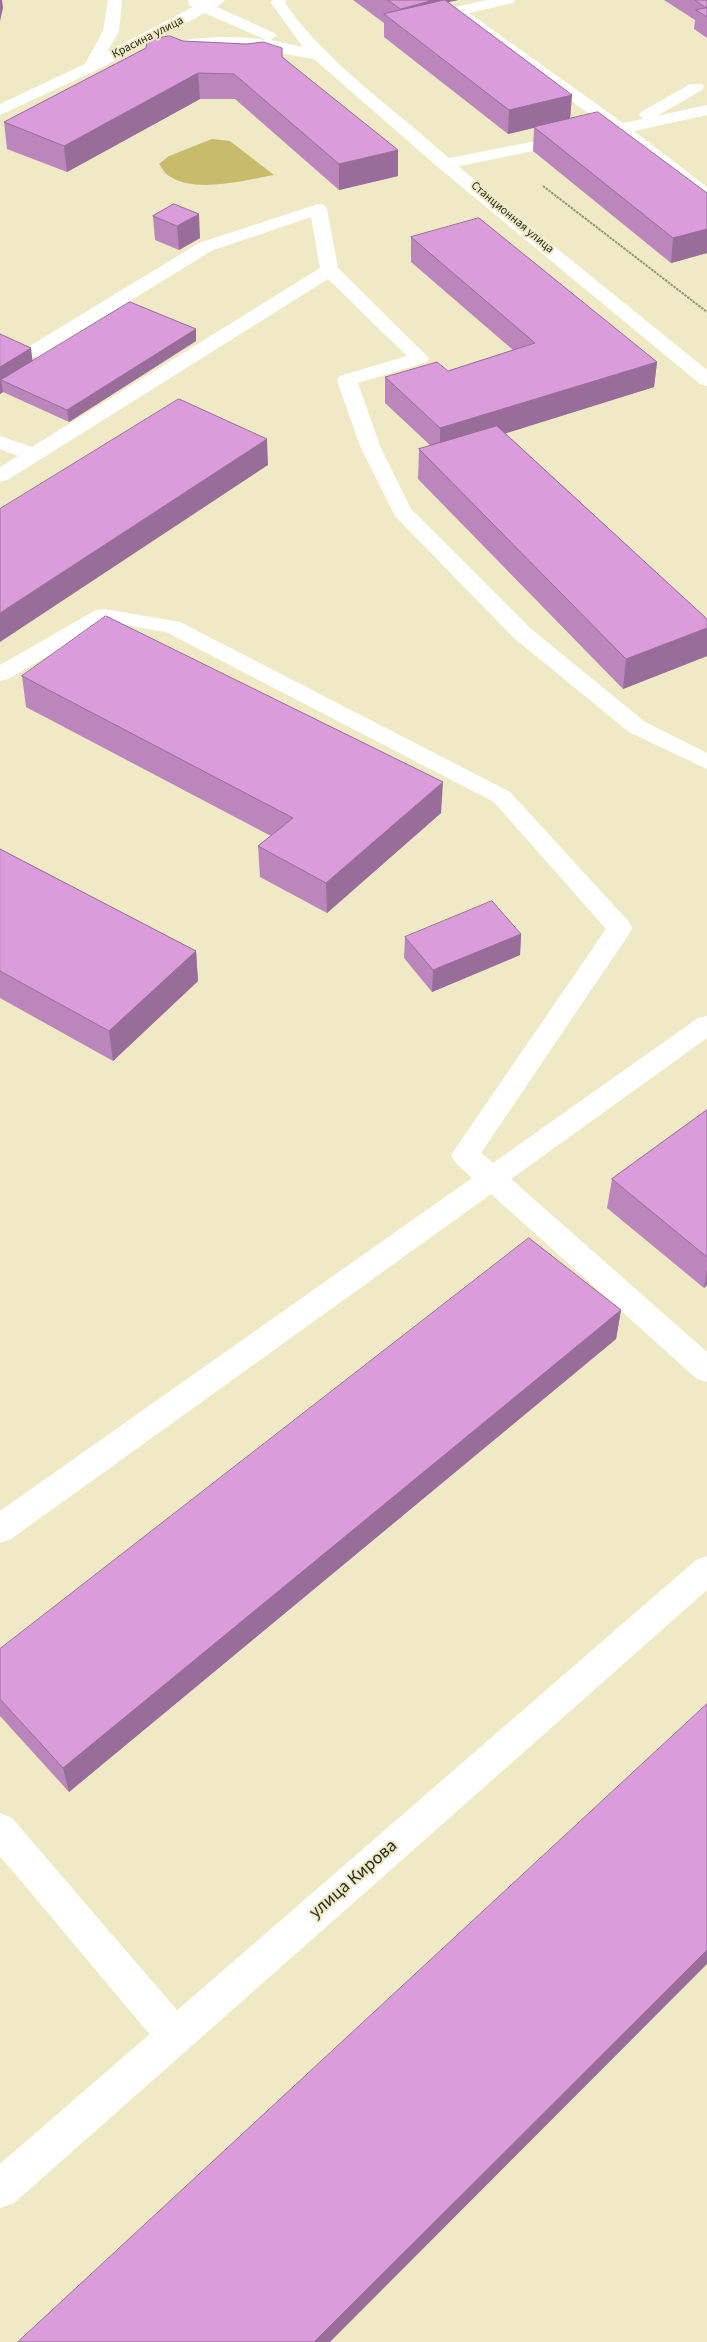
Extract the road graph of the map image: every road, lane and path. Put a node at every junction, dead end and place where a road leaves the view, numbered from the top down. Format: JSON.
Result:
{"nodes":[{"id":1,"x":116,"y":0,"type":"edge"},
{"id":2,"x":190,"y":0,"type":"edge"},
{"id":3,"x":279,"y":0,"type":"edge"},
{"id":4,"x":508,"y":0,"type":"edge"},
{"id":5,"x":212,"y":4,"type":"edge"},
{"id":6,"x":319,"y":55,"type":"junction"},
{"id":7,"x":91,"y":67,"type":"junction"},
{"id":8,"x":696,"y":87,"type":"dead end"},
{"id":9,"x":0,"y":110,"type":"edge"},
{"id":10,"x":707,"y":110,"type":"edge"},
{"id":11,"x":621,"y":129,"type":"junction"},
{"id":12,"x":445,"y":164,"type":"junction"},
{"id":13,"x":707,"y":195,"type":"edge"},
{"id":14,"x":329,"y":270,"type":"junction"},
{"id":15,"x":32,"y":353,"type":"dead end"},
{"id":16,"x":707,"y":380,"type":"edge"},
{"id":17,"x":0,"y":442,"type":"edge"},
{"id":18,"x":34,"y":455,"type":"junction"},
{"id":19,"x":0,"y":476,"type":"edge"},
{"id":20,"x":0,"y":674,"type":"edge"},
{"id":21,"x":707,"y":762,"type":"edge"},
{"id":22,"x":707,"y":1025,"type":"edge"},
{"id":23,"x":491,"y":1178,"type":"junction"},
{"id":24,"x":707,"y":1370,"type":"edge"},
{"id":25,"x":0,"y":1529,"type":"edge"},
{"id":26,"x":707,"y":1570,"type":"edge"},
{"id":27,"x":0,"y":1830,"type":"edge"},
{"id":28,"x":175,"y":2036,"type":"junction"},
{"id":29,"x":0,"y":2189,"type":"edge"}],
"edges":[{"from":1,"to":7,"type":"main road"},
{"from":2,"to":5,"type":"main road","name":"Станционная улица"},
{"from":3,"to":6,"type":"main road","name":"Станционная улица"},
{"from":4,"to":11,"type":"main road"},
{"from":5,"to":6,"type":"main road","name":"Станционная улица"},
{"from":5,"to":7,"type":"main road","name":"Красина улица"},
{"from":6,"to":7,"type":"main road"},
{"from":6,"to":12,"type":"main road","name":"Станционная улица"},
{"from":7,"to":9,"type":"main road"},
{"from":8,"to":11,"type":"main road"},
{"from":10,"to":11,"type":"main road"},
{"from":11,"to":12,"type":"main road"},
{"from":11,"to":13,"type":"main road"},
{"from":12,"to":16,"type":"main road","name":"Станционная улица"},
{"from":14,"to":15,"type":"main road"},
{"from":14,"to":18,"type":"main road"},
{"from":14,"to":21,"type":"main road"},
{"from":17,"to":18,"type":"main road"},
{"from":18,"to":19,"type":"main road"},
{"from":20,"to":23,"type":"main road"},
{"from":22,"to":23,"type":"main road"},
{"from":23,"to":24,"type":"main road"},
{"from":23,"to":25,"type":"main road"},
{"from":26,"to":28,"type":"main road","name":"улица Кирова"},
{"from":27,"to":28,"type":"main road"},
{"from":28,"to":29,"type":"main road","name":"улица Кирова"}]}
